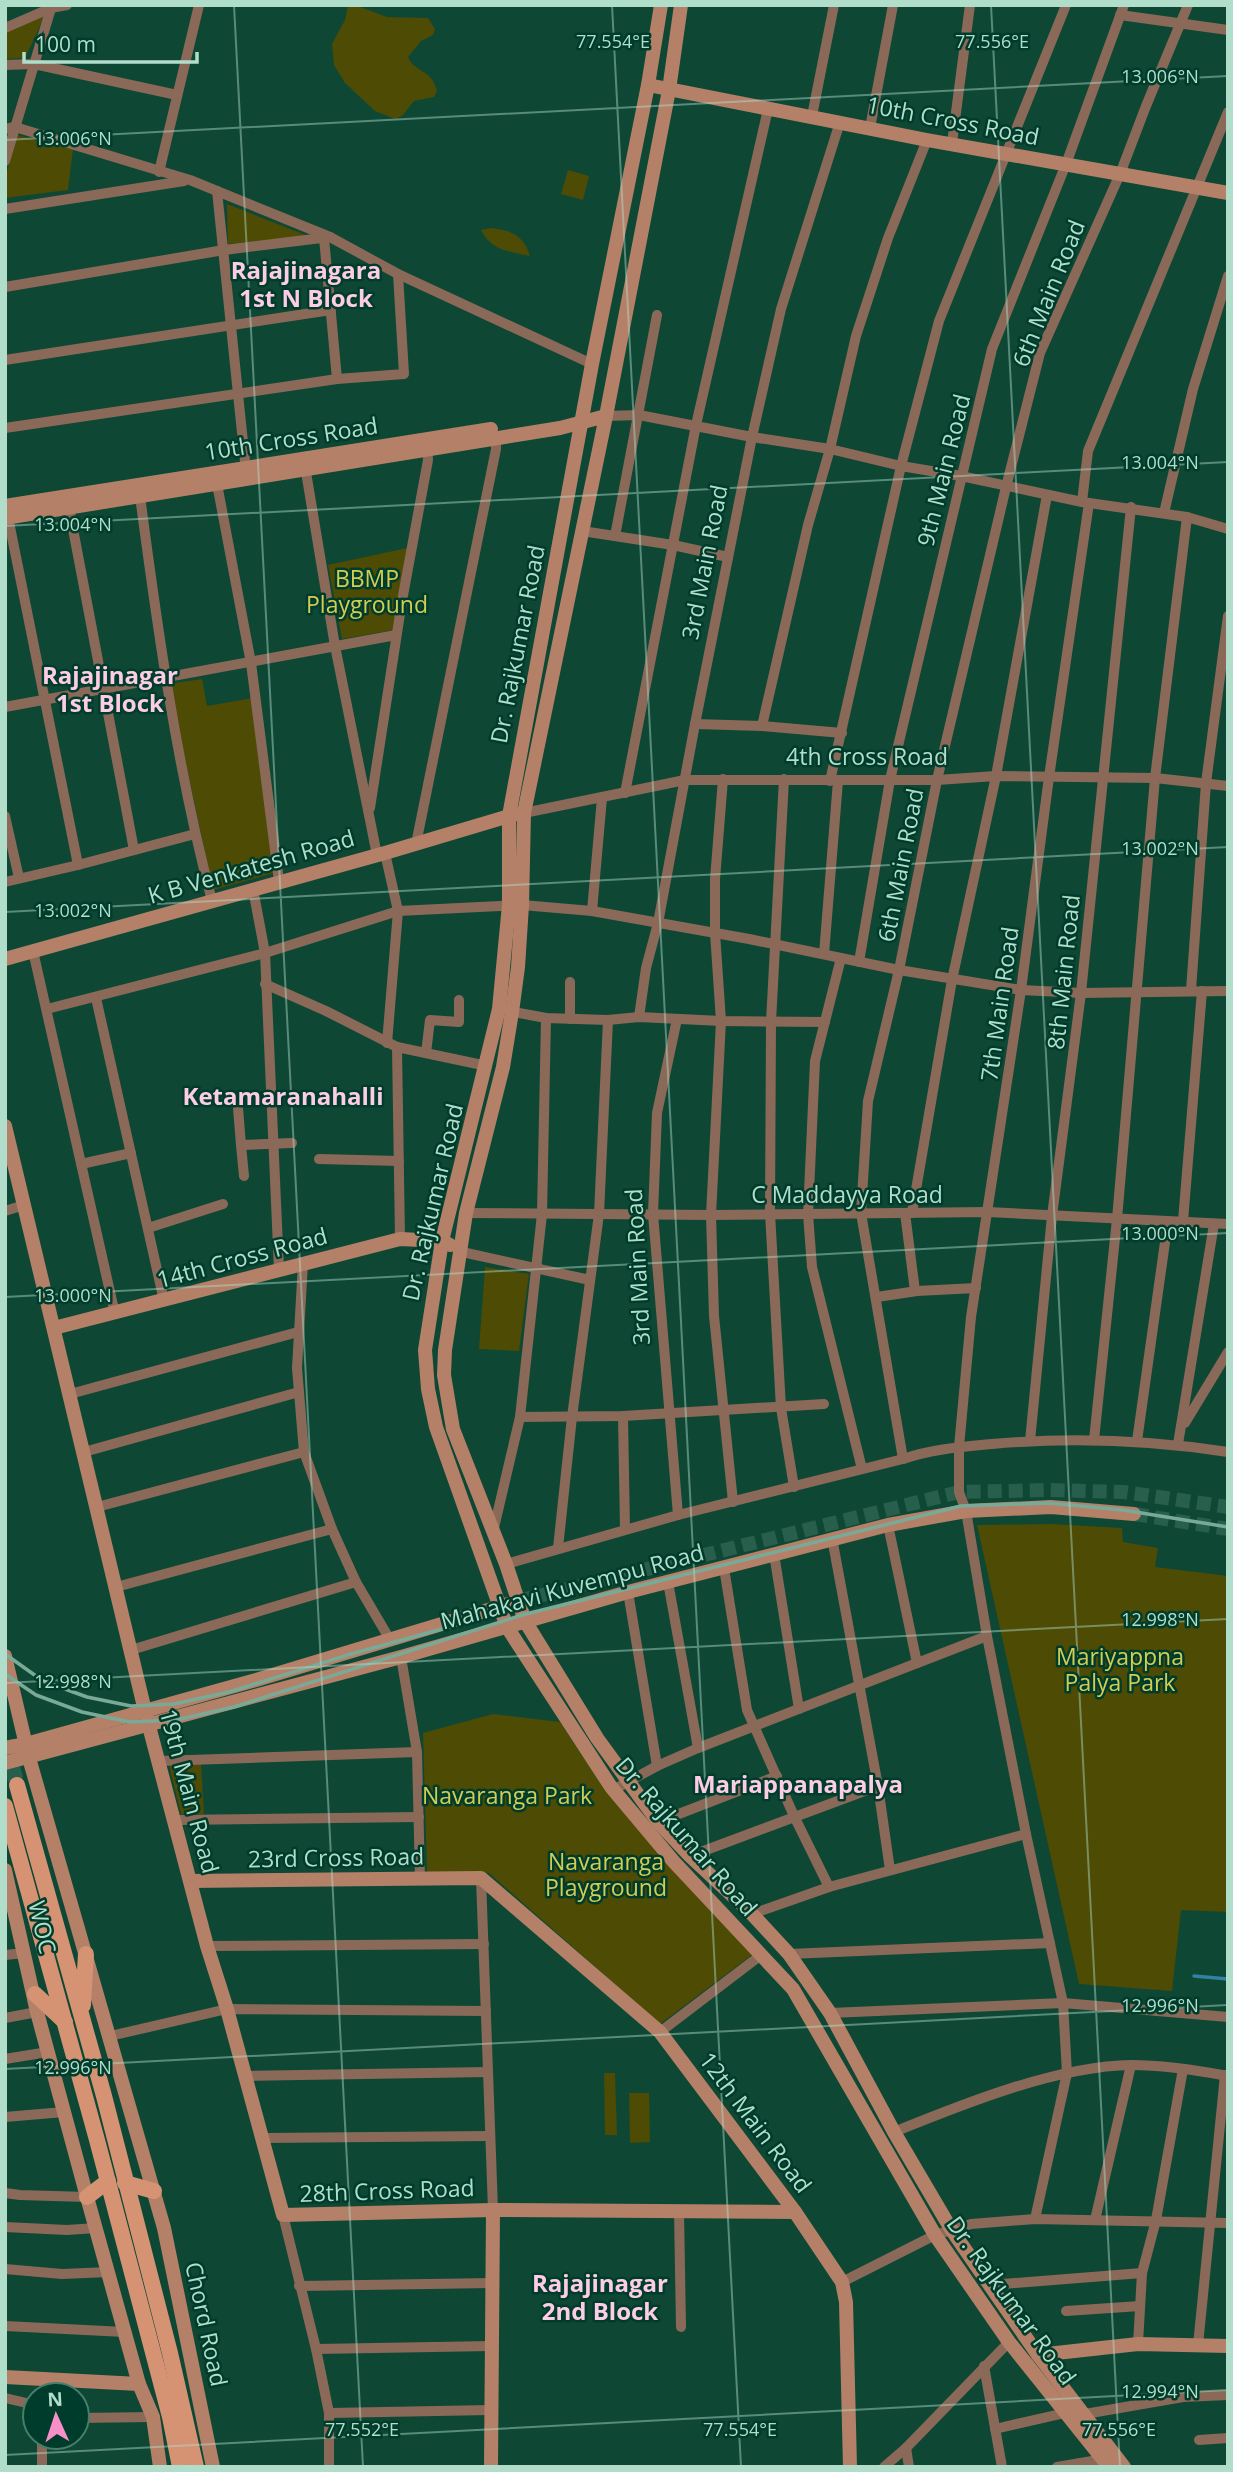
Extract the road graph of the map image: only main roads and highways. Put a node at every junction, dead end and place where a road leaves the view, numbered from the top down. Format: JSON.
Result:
{"nodes":[{"id":1,"x":661,"y":5,"type":"edge"},
{"id":2,"x":681,"y":5,"type":"edge"},
{"id":3,"x":648,"y":86,"type":"junction"},
{"id":4,"x":669,"y":90,"type":"junction"},
{"id":5,"x":1228,"y":193,"type":"edge"},
{"id":6,"x":606,"y":416,"type":"junction"},
{"id":7,"x":582,"y":418,"type":"junction"},
{"id":8,"x":427,"y":444,"type":"junction"},
{"id":9,"x":246,"y":473,"type":"junction"},
{"id":10,"x":6,"y":510,"type":"edge"},
{"id":11,"x":524,"y":813,"type":"junction"},
{"id":12,"x":509,"y":816,"type":"junction"},
{"id":13,"x":515,"y":905,"type":"junction"},
{"id":14,"x":5,"y":959,"type":"edge"},
{"id":15,"x":506,"y":1011,"type":"junction"},
{"id":16,"x":487,"y":1066,"type":"junction"},
{"id":17,"x":503,"y":1067,"type":"junction"},
{"id":18,"x":5,"y":1126,"type":"edge"},
{"id":19,"x":442,"y":1241,"type":"junction"},
{"id":20,"x":462,"y":1252,"type":"junction"},
{"id":21,"x":54,"y":1328,"type":"junction"},
{"id":22,"x":1134,"y":1514,"type":"tunnel mouth"},
{"id":23,"x":518,"y":1601,"type":"junction"},
{"id":24,"x":499,"y":1606,"type":"junction"},
{"id":25,"x":525,"y":1621,"type":"junction"},
{"id":26,"x":507,"y":1627,"type":"junction"},
{"id":27,"x":5,"y":1656,"type":"edge"},
{"id":28,"x":147,"y":1718,"type":"junction"},
{"id":29,"x":5,"y":1748,"type":"edge"},
{"id":30,"x":27,"y":1751,"type":"junction"},
{"id":31,"x":5,"y":1763,"type":"edge"},
{"id":32,"x":16,"y":1786,"type":"tunnel mouth"},
{"id":33,"x":5,"y":1806,"type":"edge"},
{"id":34,"x":5,"y":1870,"type":"edge"},
{"id":35,"x":481,"y":1878,"type":"joint"},
{"id":36,"x":191,"y":1881,"type":"junction"},
{"id":37,"x":9,"y":1895,"type":"edge"},
{"id":38,"x":86,"y":1954,"type":"junction"},
{"id":39,"x":35,"y":1994,"type":"junction"},
{"id":40,"x":82,"y":2018,"type":"junction"},
{"id":41,"x":65,"y":2022,"type":"junction"},
{"id":42,"x":108,"y":2182,"type":"junction"},
{"id":43,"x":125,"y":2183,"type":"junction"},
{"id":44,"x":153,"y":2191,"type":"junction"},
{"id":45,"x":87,"y":2197,"type":"junction"},
{"id":46,"x":493,"y":2210,"type":"junction"},
{"id":47,"x":795,"y":2212,"type":"junction"},
{"id":48,"x":283,"y":2216,"type":"joint"},
{"id":49,"x":130,"y":2236,"type":"junction"},
{"id":50,"x":1228,"y":2346,"type":"edge"},
{"id":51,"x":1038,"y":2355,"type":"junction"},
{"id":52,"x":5,"y":2377,"type":"edge"},
{"id":53,"x":139,"y":2384,"type":"junction"},
{"id":54,"x":1106,"y":2463,"type":"edge"},
{"id":55,"x":160,"y":2467,"type":"edge"},
{"id":56,"x":180,"y":2467,"type":"edge"},
{"id":57,"x":195,"y":2467,"type":"edge"},
{"id":58,"x":213,"y":2467,"type":"edge"},
{"id":59,"x":491,"y":2467,"type":"edge"},
{"id":60,"x":850,"y":2467,"type":"edge"},
{"id":61,"x":1124,"y":2467,"type":"edge"}],
"edges":[{"from":1,"to":3,"type":"main road","name":"Dr. Rajkumar Road"},
{"from":2,"to":4,"type":"main road","name":"Dr. Rajkumar Road"},
{"from":3,"to":4,"type":"main road","name":"10th Cross Road"},
{"from":3,"to":7,"type":"main road","name":"Dr. Rajkumar Road"},
{"from":4,"to":5,"type":"main road","name":"10th Cross Road"},
{"from":4,"to":6,"type":"main road","name":"Dr. Rajkumar Road"},
{"from":6,"to":7,"type":"main road"},
{"from":6,"to":11,"type":"main road","name":"Dr. Rajkumar Road"},
{"from":7,"to":8,"type":"main road","name":"10th Cross Road"},
{"from":7,"to":8,"type":"main road","name":"10th Cross Road"},
{"from":7,"to":12,"type":"main road","name":"Dr. Rajkumar Road"},
{"from":8,"to":9,"type":"main road","name":"10th Cross Road"},
{"from":9,"to":10,"type":"main road","name":"10th Cross Road"},
{"from":9,"to":10,"type":"main road","name":"10th Cross Road"},
{"from":11,"to":12,"type":"main road","name":"4th Cross Road"},
{"from":11,"to":13,"type":"main road","name":"Dr. Rajkumar Road"},
{"from":12,"to":13,"type":"main road","name":"Dr. Rajkumar Road"},
{"from":12,"to":14,"type":"main road","name":"K B Venkatesh Road"},
{"from":13,"to":15,"type":"main road","name":"Dr. Rajkumar Road"},
{"from":15,"to":16,"type":"main road","name":"Dr. Rajkumar Road"},
{"from":15,"to":17,"type":"main road","name":"Dr. Rajkumar Road"},
{"from":16,"to":17,"type":"main road"},
{"from":16,"to":19,"type":"main road","name":"Dr. Rajkumar Road"},
{"from":17,"to":20,"type":"main road","name":"Dr. Rajkumar Road"},
{"from":18,"to":21,"type":"main road","name":"19th Main Road"},
{"from":19,"to":20,"type":"main road"},
{"from":19,"to":21,"type":"main road","name":"14th Cross Road"},
{"from":19,"to":24,"type":"main road","name":"Dr. Rajkumar Road"},
{"from":20,"to":23,"type":"main road","name":"Dr. Rajkumar Road"},
{"from":21,"to":28,"type":"main road","name":"19th Main Road"},
{"from":22,"to":25,"type":"main road","name":"Mahakavi Kuvempu Road"},
{"from":23,"to":24,"type":"main road","name":"Mahakavi Kuvempu Road"},
{"from":23,"to":25,"type":"main road","name":"Dr. Rajkumar Road"},
{"from":24,"to":26,"type":"main road","name":"Dr. Rajkumar Road"},
{"from":24,"to":28,"type":"main road","name":"Mahakavi Kuvempu Road"},
{"from":25,"to":26,"type":"main road","name":"Mahakavi Kuvempu Road"},
{"from":25,"to":51,"type":"main road","name":"Dr. Rajkumar Road"},
{"from":26,"to":28,"type":"main road","name":"Mahakavi Kuvempu Road"},
{"from":26,"to":54,"type":"main road","name":"Dr. Rajkumar Road"},
{"from":27,"to":30,"type":"main road","name":"Chord Road"},
{"from":28,"to":30,"type":"main road","name":"Mahakavi Kuvempu Road"},
{"from":28,"to":36,"type":"main road","name":"19th Main Road"},
{"from":29,"to":30,"type":"main road"},
{"from":30,"to":31,"type":"main road"},
{"from":30,"to":38,"type":"main road","name":"Chord Road"},
{"from":32,"to":40,"type":"main road"},
{"from":33,"to":41,"type":"main road"},
{"from":34,"to":37,"type":"main road","name":"WOC"},
{"from":35,"to":36,"type":"main road","name":"23rd Cross Road"},
{"from":35,"to":47,"type":"main road","name":"12th Main Road"},
{"from":36,"to":48,"type":"main road","name":"19th Main Road"},
{"from":37,"to":39,"type":"main road","name":"WOC"},
{"from":38,"to":40,"type":"main road"},
{"from":38,"to":44,"type":"main road","name":"Chord Road"},
{"from":39,"to":41,"type":"main road"},
{"from":39,"to":45,"type":"main road","name":"WOC"},
{"from":40,"to":43,"type":"main road"},
{"from":41,"to":42,"type":"main road"},
{"from":42,"to":45,"type":"main road"},
{"from":42,"to":49,"type":"main road"},
{"from":43,"to":44,"type":"main road"},
{"from":43,"to":49,"type":"main road"},
{"from":44,"to":58,"type":"main road","name":"Chord Road"},
{"from":45,"to":53,"type":"main road"},
{"from":46,"to":47,"type":"main road","name":"28th Cross Road"},
{"from":46,"to":48,"type":"main road","name":"28th Cross Road"},
{"from":46,"to":59,"type":"main road"},
{"from":47,"to":60,"type":"main road","name":"12th Main Road"},
{"from":49,"to":56,"type":"main road"},
{"from":49,"to":57,"type":"main road"},
{"from":50,"to":51,"type":"main road"},
{"from":51,"to":61,"type":"main road","name":"Dr. Rajkumar Road"},
{"from":52,"to":53,"type":"main road"},
{"from":53,"to":55,"type":"main road"}]}
